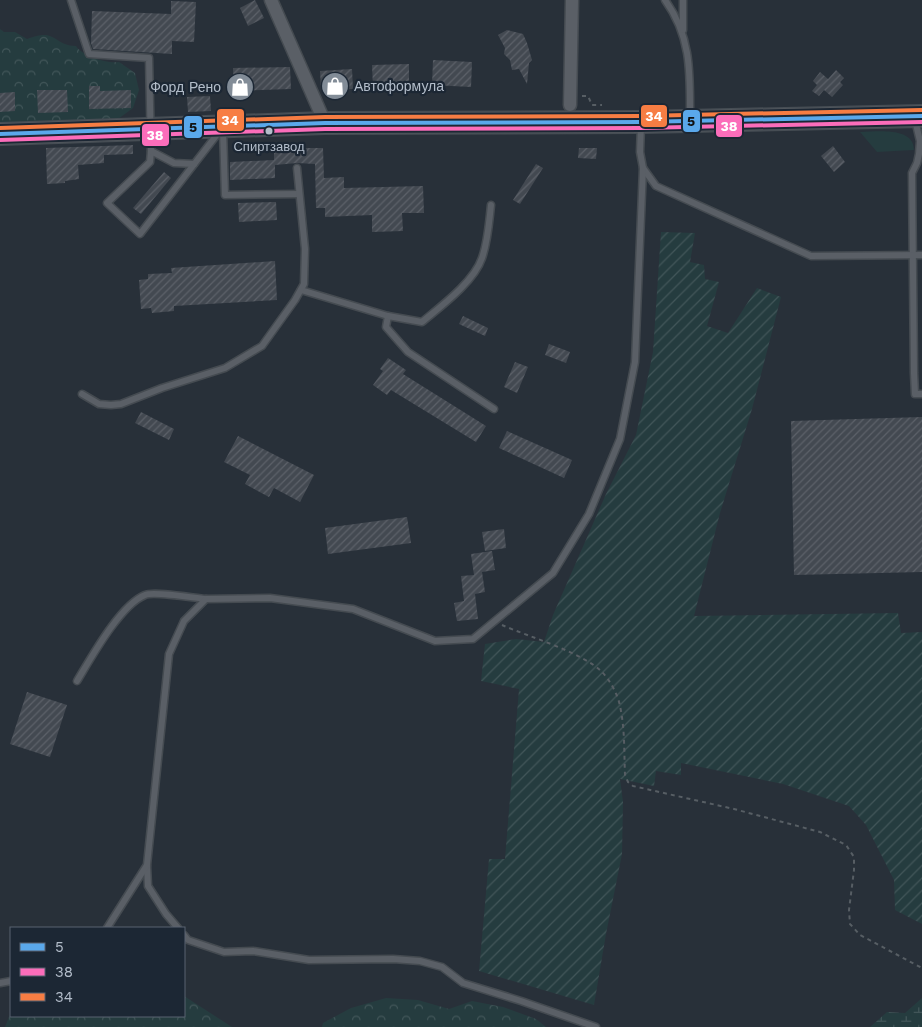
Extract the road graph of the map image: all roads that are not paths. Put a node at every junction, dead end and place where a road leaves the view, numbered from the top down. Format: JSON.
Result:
{"nodes":[{"id":1,"x":72,"y":0,"type":"edge"},
{"id":2,"x":271,"y":0,"type":"edge"},
{"id":3,"x":572,"y":0,"type":"edge"},
{"id":4,"x":665,"y":0,"type":"edge"},
{"id":5,"x":683,"y":0,"type":"edge"},
{"id":6,"x":683,"y":31,"type":"junction"},
{"id":7,"x":570,"y":114,"type":"junction"},
{"id":8,"x":918,"y":116,"type":"edge"},
{"id":9,"x":690,"y":121,"type":"junction"},
{"id":10,"x":641,"y":122,"type":"junction"},
{"id":11,"x":325,"y":123,"type":"junction"},
{"id":12,"x":223,"y":127,"type":"junction"},
{"id":13,"x":150,"y":128,"type":"junction"},
{"id":14,"x":0,"y":134,"type":"edge"},
{"id":15,"x":151,"y":151,"type":"junction"},
{"id":16,"x":919,"y":162,"type":"edge"},
{"id":17,"x":194,"y":164,"type":"junction"},
{"id":18,"x":296,"y":168,"type":"dead end"},
{"id":19,"x":643,"y":168,"type":"junction"},
{"id":20,"x":300,"y":194,"type":"junction"},
{"id":21,"x":492,"y":205,"type":"dead end"},
{"id":22,"x":912,"y":255,"type":"junction"},
{"id":23,"x":922,"y":255,"type":"edge"},
{"id":24,"x":301,"y":290,"type":"junction"},
{"id":25,"x":388,"y":316,"type":"junction"},
{"id":26,"x":82,"y":394,"type":"dead end"},
{"id":27,"x":922,"y":394,"type":"edge"},
{"id":28,"x":494,"y":410,"type":"dead end"},
{"id":29,"x":206,"y":599,"type":"junction"},
{"id":30,"x":77,"y":681,"type":"dead end"},
{"id":31,"x":147,"y":865,"type":"junction"},
{"id":32,"x":108,"y":927,"type":"edge"},
{"id":33,"x":177,"y":927,"type":"edge"},
{"id":34,"x":185,"y":936,"type":"edge"},
{"id":35,"x":596,"y":1027,"type":"edge"}],
"edges":[{"from":1,"to":13,"type":"lane"},
{"from":2,"to":11,"type":"street"},
{"from":3,"to":7,"type":"street"},
{"from":4,"to":6,"type":"lane"},
{"from":5,"to":6,"type":"lane"},
{"from":6,"to":9,"type":"lane"},
{"from":7,"to":10,"type":"highway"},
{"from":7,"to":11,"type":"highway"},
{"from":8,"to":9,"type":"highway"},
{"from":8,"to":16,"type":"lane"},
{"from":9,"to":10,"type":"highway"},
{"from":10,"to":19,"type":"lane"},
{"from":11,"to":12,"type":"highway"},
{"from":12,"to":13,"type":"highway"},
{"from":12,"to":17,"type":"lane"},
{"from":12,"to":20,"type":"lane"},
{"from":13,"to":14,"type":"highway"},
{"from":13,"to":15,"type":"lane"},
{"from":15,"to":17,"type":"lane"},
{"from":15,"to":17,"type":"lane"},
{"from":16,"to":22,"type":"lane"},
{"from":18,"to":20,"type":"lane"},
{"from":19,"to":22,"type":"lane"},
{"from":19,"to":29,"type":"lane"},
{"from":20,"to":24,"type":"lane"},
{"from":21,"to":25,"type":"lane"},
{"from":22,"to":23,"type":"lane"},
{"from":22,"to":27,"type":"lane"},
{"from":24,"to":25,"type":"lane"},
{"from":24,"to":26,"type":"lane"},
{"from":25,"to":28,"type":"lane"},
{"from":29,"to":30,"type":"lane"},
{"from":29,"to":31,"type":"lane"},
{"from":31,"to":32,"type":"lane"},
{"from":31,"to":33,"type":"lane"},
{"from":34,"to":35,"type":"lane"}]}
